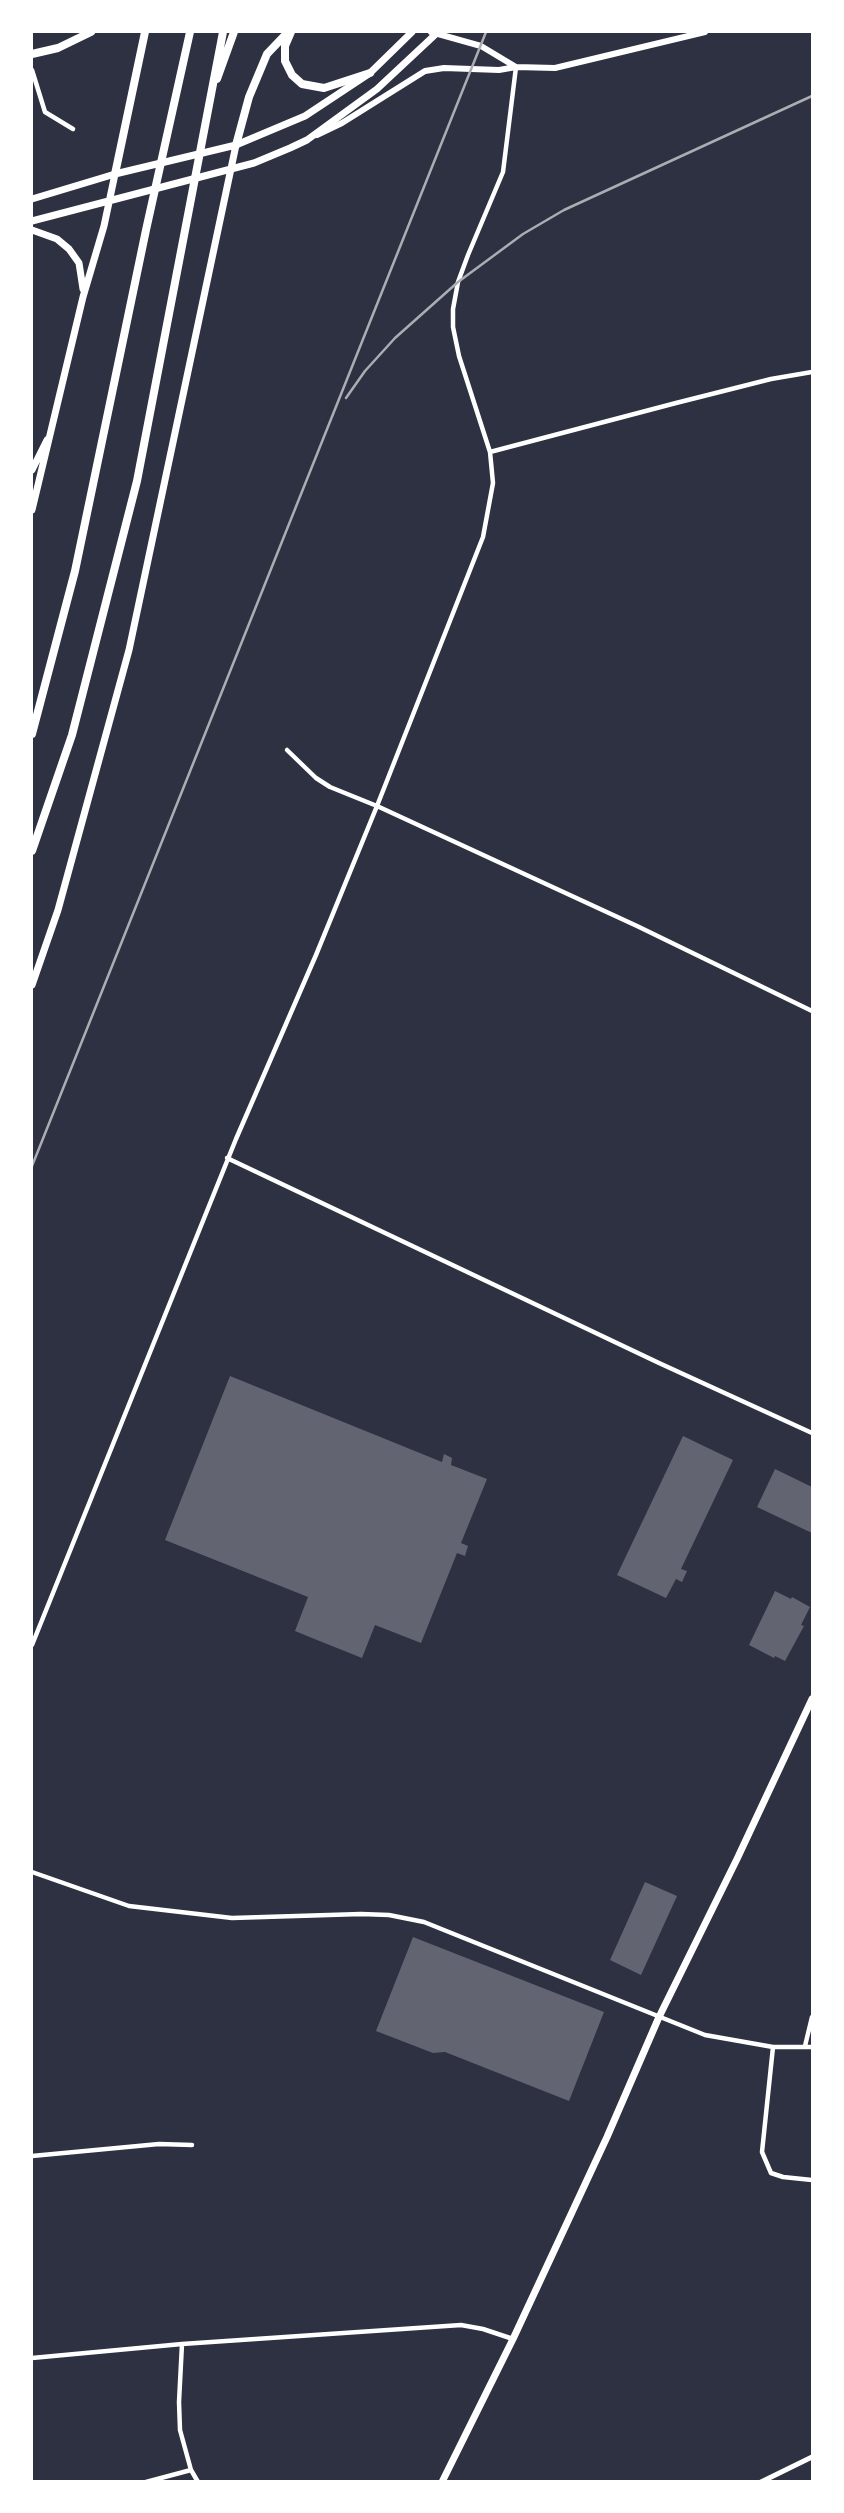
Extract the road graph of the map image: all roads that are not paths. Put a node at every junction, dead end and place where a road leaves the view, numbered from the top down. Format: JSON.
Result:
{"nodes":[{"id":1,"x":91,"y":32,"type":"edge"},
{"id":2,"x":145,"y":32,"type":"edge"},
{"id":3,"x":189,"y":32,"type":"edge"},
{"id":4,"x":223,"y":32,"type":"edge"},
{"id":5,"x":234,"y":32,"type":"edge"},
{"id":6,"x":289,"y":32,"type":"edge"},
{"id":7,"x":412,"y":32,"type":"edge"},
{"id":8,"x":435,"y":32,"type":"edge"},
{"id":9,"x":705,"y":32,"type":"edge"},
{"id":10,"x":32,"y":54,"type":"edge"},
{"id":11,"x":516,"y":66,"type":"junction"},
{"id":12,"x":32,"y":69,"type":"edge"},
{"id":13,"x":370,"y":73,"type":"junction"},
{"id":14,"x":208,"y":105,"type":"junction"},
{"id":15,"x":73,"y":129,"type":"dead end"},
{"id":16,"x":307,"y":140,"type":"junction"},
{"id":17,"x":236,"y":145,"type":"junction"},
{"id":18,"x":233,"y":169,"type":"junction"},
{"id":19,"x":115,"y":174,"type":"junction"},
{"id":20,"x":32,"y":199,"type":"edge"},
{"id":21,"x":109,"y":200,"type":"junction"},
{"id":22,"x":32,"y":220,"type":"edge"},
{"id":23,"x":32,"y":230,"type":"edge"},
{"id":24,"x":83,"y":297,"type":"junction"},
{"id":25,"x":813,"y":372,"type":"edge"},
{"id":26,"x":53,"y":426,"type":"junction"},
{"id":27,"x":490,"y":452,"type":"junction"},
{"id":28,"x":32,"y":470,"type":"edge"},
{"id":29,"x":32,"y":510,"type":"edge"},
{"id":30,"x":32,"y":734,"type":"edge"},
{"id":31,"x":287,"y":750,"type":"dead end"},
{"id":32,"x":377,"y":806,"type":"junction"},
{"id":33,"x":32,"y":851,"type":"edge"},
{"id":34,"x":32,"y":985,"type":"edge"},
{"id":35,"x":813,"y":1011,"type":"edge"},
{"id":36,"x":228,"y":1158,"type":"junction"},
{"id":37,"x":813,"y":1433,"type":"edge"},
{"id":38,"x":32,"y":1645,"type":"edge"},
{"id":39,"x":813,"y":1699,"type":"edge"},
{"id":40,"x":32,"y":1872,"type":"edge"},
{"id":41,"x":659,"y":2017,"type":"junction"},
{"id":42,"x":813,"y":2017,"type":"edge"},
{"id":43,"x":805,"y":2046,"type":"junction"},
{"id":44,"x":773,"y":2047,"type":"junction"},
{"id":45,"x":813,"y":2047,"type":"edge"},
{"id":46,"x":192,"y":2145,"type":"dead end"},
{"id":47,"x":32,"y":2156,"type":"edge"},
{"id":48,"x":813,"y":2180,"type":"edge"},
{"id":49,"x":513,"y":2339,"type":"junction"},
{"id":50,"x":182,"y":2344,"type":"junction"},
{"id":51,"x":32,"y":2358,"type":"edge"},
{"id":52,"x":813,"y":2457,"type":"edge"},
{"id":53,"x":191,"y":2470,"type":"junction"},
{"id":54,"x":146,"y":2482,"type":"edge"},
{"id":55,"x":198,"y":2482,"type":"edge"},
{"id":56,"x":442,"y":2482,"type":"edge"},
{"id":57,"x":761,"y":2482,"type":"edge"}],
"edges":[{"from":1,"to":10,"type":"highway"},
{"from":2,"to":19,"type":"highway"},
{"from":3,"to":30,"type":"highway"},
{"from":4,"to":14,"type":"highway"},
{"from":5,"to":14,"type":"highway"},
{"from":6,"to":13,"type":"highway"},
{"from":6,"to":17,"type":"highway"},
{"from":7,"to":13,"type":"main road"},
{"from":8,"to":11,"type":"main road"},
{"from":8,"to":16,"type":"main road"},
{"from":9,"to":11,"type":"main road"},
{"from":11,"to":16,"type":"main road"},
{"from":11,"to":27,"type":"street"},
{"from":12,"to":15,"type":"street"},
{"from":13,"to":17,"type":"main road"},
{"from":14,"to":33,"type":"highway"},
{"from":16,"to":18,"type":"main road"},
{"from":17,"to":18,"type":"main road"},
{"from":17,"to":19,"type":"main road"},
{"from":18,"to":21,"type":"main road"},
{"from":18,"to":34,"type":"main road"},
{"from":19,"to":20,"type":"main road"},
{"from":19,"to":21,"type":"main road"},
{"from":21,"to":22,"type":"main road"},
{"from":21,"to":24,"type":"main road"},
{"from":23,"to":24,"type":"main road"},
{"from":24,"to":26,"type":"main road"},
{"from":25,"to":27,"type":"street"},
{"from":26,"to":28,"type":"main road"},
{"from":26,"to":29,"type":"main road"},
{"from":27,"to":32,"type":"street"},
{"from":31,"to":32,"type":"street"},
{"from":32,"to":35,"type":"street"},
{"from":32,"to":36,"type":"street"},
{"from":36,"to":37,"type":"street"},
{"from":36,"to":38,"type":"street"},
{"from":39,"to":41,"type":"main road"},
{"from":40,"to":41,"type":"street"},
{"from":41,"to":44,"type":"street"},
{"from":41,"to":49,"type":"main road"},
{"from":42,"to":43,"type":"street"},
{"from":43,"to":44,"type":"street"},
{"from":43,"to":45,"type":"street"},
{"from":44,"to":48,"type":"street"},
{"from":46,"to":47,"type":"street"},
{"from":49,"to":50,"type":"street"},
{"from":49,"to":56,"type":"main road"},
{"from":50,"to":51,"type":"street"},
{"from":50,"to":53,"type":"street"},
{"from":52,"to":57,"type":"street"},
{"from":53,"to":54,"type":"street"},
{"from":53,"to":55,"type":"street"}]}
